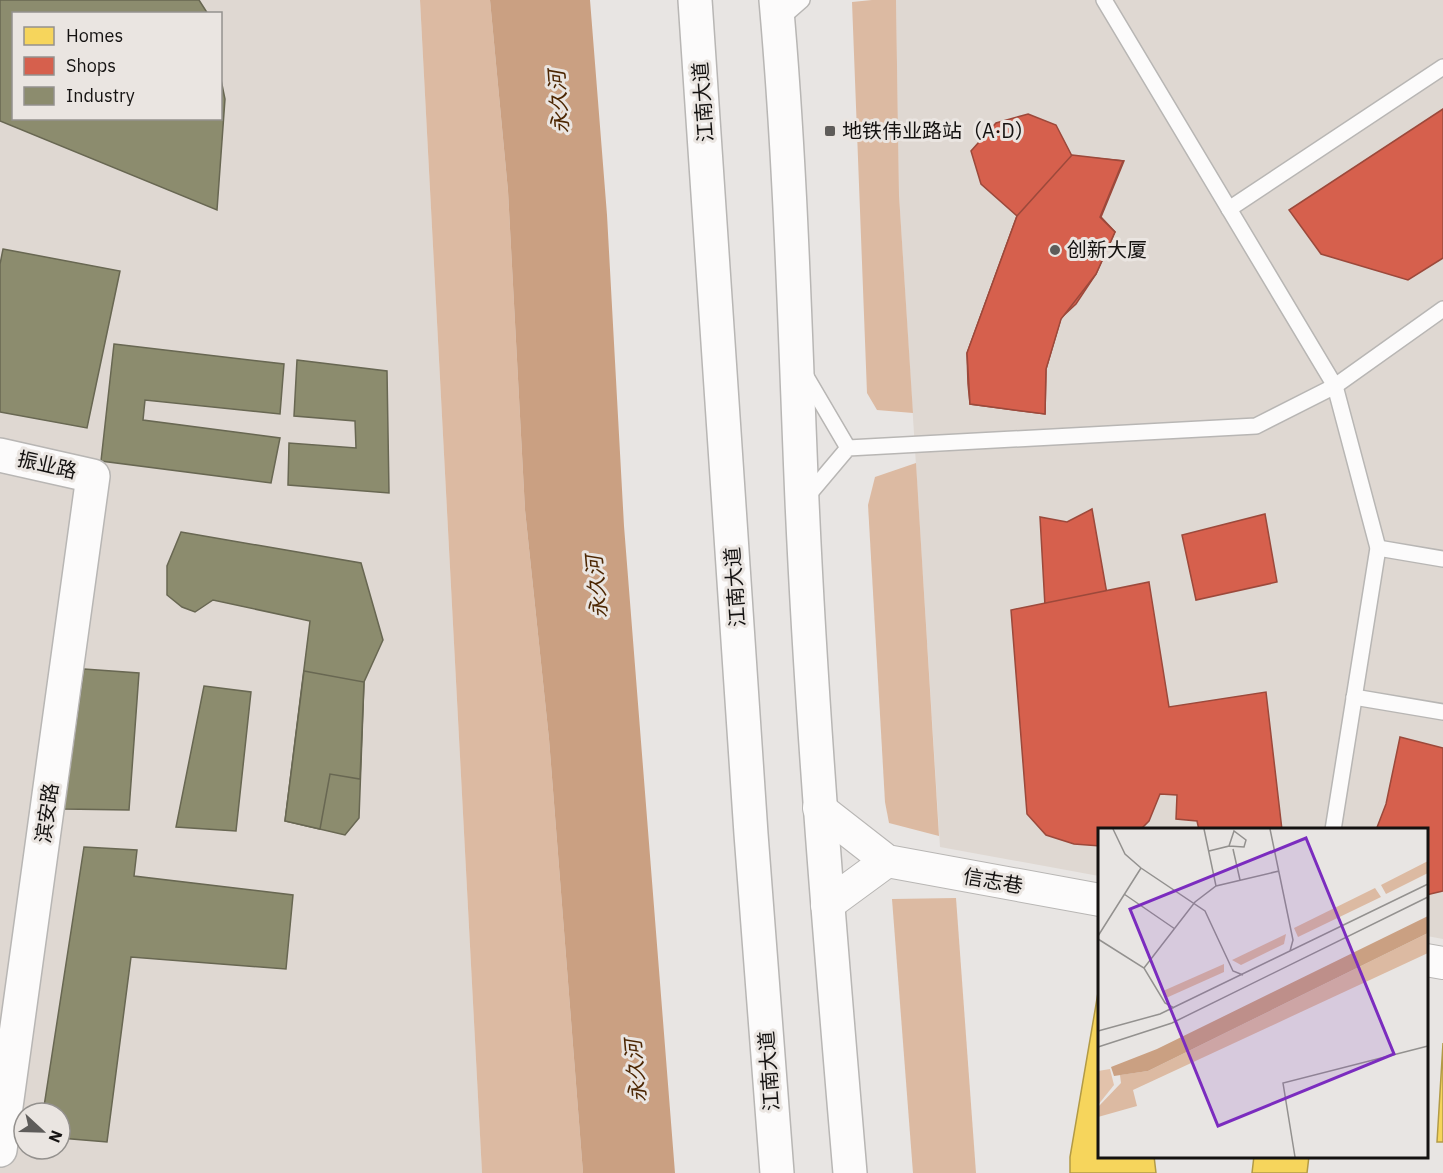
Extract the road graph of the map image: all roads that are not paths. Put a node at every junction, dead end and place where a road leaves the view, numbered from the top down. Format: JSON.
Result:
{"nodes":[{"id":1,"x":696,"y":0,"type":"edge"},
{"id":2,"x":1104,"y":0,"type":"edge"},
{"id":3,"x":786,"y":7,"type":"edge"},
{"id":4,"x":1443,"y":68,"type":"edge"},
{"id":5,"x":1229,"y":209,"type":"junction"},
{"id":6,"x":1443,"y":309,"type":"edge"},
{"id":7,"x":798,"y":364,"type":"junction"},
{"id":8,"x":1335,"y":387,"type":"junction"},
{"id":9,"x":849,"y":448,"type":"junction"},
{"id":10,"x":0,"y":455,"type":"edge"},
{"id":11,"x":93,"y":476,"type":"joint"},
{"id":12,"x":802,"y":502,"type":"junction"},
{"id":13,"x":1378,"y":548,"type":"junction"},
{"id":14,"x":1443,"y":559,"type":"edge"},
{"id":15,"x":1354,"y":697,"type":"junction"},
{"id":16,"x":1443,"y":712,"type":"edge"},
{"id":17,"x":819,"y":808,"type":"junction"},
{"id":18,"x":1333,"y":828,"type":"edge"},
{"id":19,"x":887,"y":861,"type":"junction"},
{"id":20,"x":1098,"y":900,"type":"edge"},
{"id":21,"x":828,"y":904,"type":"junction"},
{"id":22,"x":1428,"y":960,"type":"edge"},
{"id":23,"x":1443,"y":963,"type":"edge"},
{"id":24,"x":0,"y":1150,"type":"edge"},
{"id":25,"x":777,"y":1173,"type":"edge"},
{"id":26,"x":850,"y":1173,"type":"edge"}],
"edges":[{"from":1,"to":25,"type":"main road","name":"江南大道"},
{"from":2,"to":5,"type":"lane"},
{"from":3,"to":7,"type":"main road"},
{"from":4,"to":5,"type":"lane"},
{"from":5,"to":8,"type":"lane"},
{"from":6,"to":8,"type":"lane"},
{"from":7,"to":9,"type":"lane"},
{"from":7,"to":12,"type":"main road"},
{"from":8,"to":9,"type":"lane"},
{"from":8,"to":13,"type":"lane"},
{"from":9,"to":12,"type":"lane"},
{"from":10,"to":11,"type":"main road","name":"振业路"},
{"from":11,"to":24,"type":"main road","name":"滨安路"},
{"from":12,"to":17,"type":"main road"},
{"from":13,"to":14,"type":"lane"},
{"from":13,"to":15,"type":"lane"},
{"from":15,"to":16,"type":"lane"},
{"from":15,"to":18,"type":"lane"},
{"from":17,"to":19,"type":"street","name":"信志巷"},
{"from":17,"to":21,"type":"main road"},
{"from":19,"to":20,"type":"street","name":"信志巷"},
{"from":19,"to":21,"type":"street"},
{"from":21,"to":26,"type":"main road"},
{"from":22,"to":23,"type":"street"}]}
